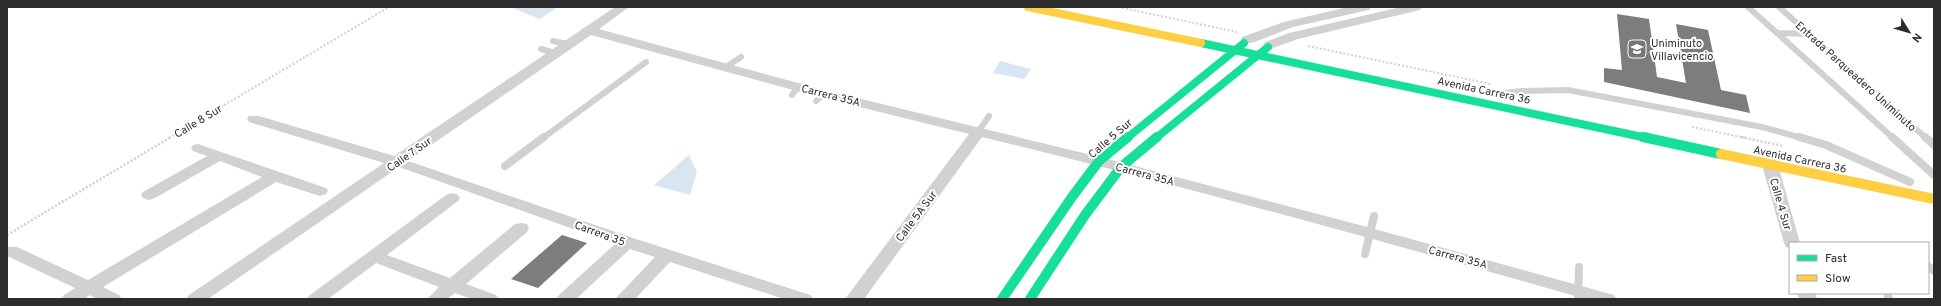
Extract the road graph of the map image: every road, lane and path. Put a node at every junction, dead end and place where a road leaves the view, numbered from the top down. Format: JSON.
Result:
{"nodes":[{"id":1,"x":389,"y":7,"type":"edge"},
{"id":2,"x":623,"y":7,"type":"edge"},
{"id":3,"x":1028,"y":7,"type":"edge"},
{"id":4,"x":1364,"y":7,"type":"edge"},
{"id":5,"x":1416,"y":7,"type":"edge"},
{"id":6,"x":1748,"y":7,"type":"edge"},
{"id":7,"x":1779,"y":7,"type":"edge"},
{"id":8,"x":588,"y":30,"type":"junction"},
{"id":9,"x":1777,"y":33,"type":"junction"},
{"id":10,"x":1809,"y":34,"type":"junction"},
{"id":11,"x":1244,"y":39,"type":"junction"},
{"id":12,"x":1270,"y":45,"type":"junction"},
{"id":13,"x":1286,"y":48,"type":"dead end"},
{"id":14,"x":1236,"y":49,"type":"junction"},
{"id":15,"x":1260,"y":54,"type":"junction"},
{"id":16,"x":741,"y":57,"type":"dead end"},
{"id":17,"x":646,"y":62,"type":"dead end"},
{"id":18,"x":726,"y":67,"type":"junction"},
{"id":19,"x":1493,"y":93,"type":"joint"},
{"id":20,"x":1528,"y":100,"type":"dead end"},
{"id":21,"x":989,"y":116,"type":"dead end"},
{"id":22,"x":254,"y":119,"type":"dead end"},
{"id":23,"x":978,"y":132,"type":"junction"},
{"id":24,"x":1934,"y":144,"type":"edge"},
{"id":25,"x":198,"y":148,"type":"dead end"},
{"id":26,"x":219,"y":156,"type":"junction"},
{"id":27,"x":1099,"y":161,"type":"junction"},
{"id":28,"x":398,"y":162,"type":"junction"},
{"id":29,"x":1770,"y":165,"type":"junction"},
{"id":30,"x":505,"y":166,"type":"dead end"},
{"id":31,"x":1121,"y":167,"type":"junction"},
{"id":32,"x":1865,"y":173,"type":"dead end"},
{"id":33,"x":1934,"y":175,"type":"edge"},
{"id":34,"x":274,"y":176,"type":"junction"},
{"id":35,"x":1910,"y":182,"type":"junction"},
{"id":36,"x":1922,"y":184,"type":"dead end"},
{"id":37,"x":320,"y":190,"type":"dead end"},
{"id":38,"x":149,"y":195,"type":"dead end"},
{"id":39,"x":452,"y":198,"type":"dead end"},
{"id":40,"x":1934,"y":199,"type":"edge"},
{"id":41,"x":1374,"y":216,"type":"dead end"},
{"id":42,"x":521,"y":228,"type":"dead end"},
{"id":43,"x":1370,"y":233,"type":"junction"},
{"id":44,"x":627,"y":242,"type":"junction"},
{"id":45,"x":1792,"y":242,"type":"edge"},
{"id":46,"x":9,"y":243,"type":"edge"},
{"id":47,"x":1365,"y":254,"type":"dead end"},
{"id":48,"x":668,"y":255,"type":"junction"},
{"id":49,"x":373,"y":256,"type":"junction"},
{"id":50,"x":1579,"y":267,"type":"dead end"},
{"id":51,"x":453,"y":285,"type":"junction"},
{"id":52,"x":89,"y":288,"type":"junction"},
{"id":53,"x":1578,"y":295,"type":"edge"},
{"id":54,"x":202,"y":298,"type":"edge"},
{"id":55,"x":70,"y":299,"type":"edge"},
{"id":56,"x":113,"y":299,"type":"edge"},
{"id":57,"x":316,"y":299,"type":"edge"},
{"id":58,"x":436,"y":299,"type":"edge"},
{"id":59,"x":490,"y":299,"type":"edge"},
{"id":60,"x":565,"y":299,"type":"edge"},
{"id":61,"x":624,"y":299,"type":"edge"},
{"id":62,"x":804,"y":299,"type":"edge"},
{"id":63,"x":854,"y":299,"type":"edge"},
{"id":64,"x":1002,"y":299,"type":"edge"},
{"id":65,"x":1030,"y":299,"type":"edge"},
{"id":66,"x":1608,"y":299,"type":"edge"}],
"edges":[{"from":1,"to":46,"type":"path","name":"Calle 8 Sur"},
{"from":2,"to":8,"type":"street","name":"Calle 7 Sur"},
{"from":3,"to":14,"type":"main road","name":"Avenida Carrera 36"},
{"from":4,"to":11,"type":"street"},
{"from":5,"to":12,"type":"street"},
{"from":6,"to":9,"type":"lane"},
{"from":7,"to":10,"type":"lane","name":"Entrada Parqueadero Uniminuto"},
{"from":8,"to":18,"type":"street","name":"Carrera 35A"},
{"from":8,"to":28,"type":"street","name":"Calle 7 Sur"},
{"from":9,"to":10,"type":"lane"},
{"from":9,"to":33,"type":"lane"},
{"from":10,"to":24,"type":"lane","name":"Entrada Parqueadero Uniminuto"},
{"from":11,"to":12,"type":"main road"},
{"from":11,"to":14,"type":"main road","name":"Calle 5 Sur"},
{"from":12,"to":13,"type":"main road"},
{"from":12,"to":15,"type":"main road"},
{"from":14,"to":15,"type":"main road","name":"Avenida Carrera 36"},
{"from":14,"to":27,"type":"main road","name":"Calle 5 Sur"},
{"from":15,"to":29,"type":"main road","name":"Avenida Carrera 36"},
{"from":15,"to":31,"type":"main road"},
{"from":16,"to":18,"type":"lane"},
{"from":17,"to":30,"type":"lane"},
{"from":18,"to":23,"type":"street","name":"Carrera 35A"},
{"from":19,"to":20,"type":"main road","name":"Avenida Carrera 36"},
{"from":19,"to":35,"type":"lane"},
{"from":21,"to":23,"type":"lane"},
{"from":22,"to":28,"type":"street","name":"Carrera 35"},
{"from":23,"to":27,"type":"street","name":"Carrera 35A"},
{"from":23,"to":63,"type":"street","name":"Calle 5A Sur"},
{"from":25,"to":26,"type":"street"},
{"from":26,"to":34,"type":"street"},
{"from":26,"to":38,"type":"street"},
{"from":27,"to":31,"type":"street","name":"Carrera 35A"},
{"from":27,"to":64,"type":"main road","name":"Calle 5 Sur"},
{"from":28,"to":44,"type":"street","name":"Carrera 35"},
{"from":28,"to":54,"type":"street","name":"Calle 7 Sur"},
{"from":29,"to":40,"type":"main road","name":"Avenida Carrera 36"},
{"from":29,"to":45,"type":"street","name":"Calle 4 Sur"},
{"from":31,"to":43,"type":"street","name":"Carrera 35A"},
{"from":31,"to":65,"type":"main road"},
{"from":32,"to":35,"type":"main road"},
{"from":34,"to":37,"type":"street"},
{"from":34,"to":52,"type":"street"},
{"from":35,"to":36,"type":"main road"},
{"from":39,"to":49,"type":"street"},
{"from":41,"to":43,"type":"lane"},
{"from":42,"to":51,"type":"street"},
{"from":43,"to":47,"type":"lane"},
{"from":43,"to":53,"type":"street","name":"Carrera 35A"},
{"from":44,"to":48,"type":"street","name":"Carrera 35"},
{"from":44,"to":60,"type":"street"},
{"from":46,"to":52,"type":"street"},
{"from":48,"to":61,"type":"street"},
{"from":48,"to":62,"type":"street","name":"Carrera 35"},
{"from":49,"to":51,"type":"street"},
{"from":49,"to":57,"type":"street"},
{"from":50,"to":53,"type":"lane"},
{"from":51,"to":58,"type":"street"},
{"from":51,"to":59,"type":"street"},
{"from":52,"to":55,"type":"street"},
{"from":52,"to":56,"type":"street"},
{"from":53,"to":66,"type":"street","name":"Carrera 35A"}]}
